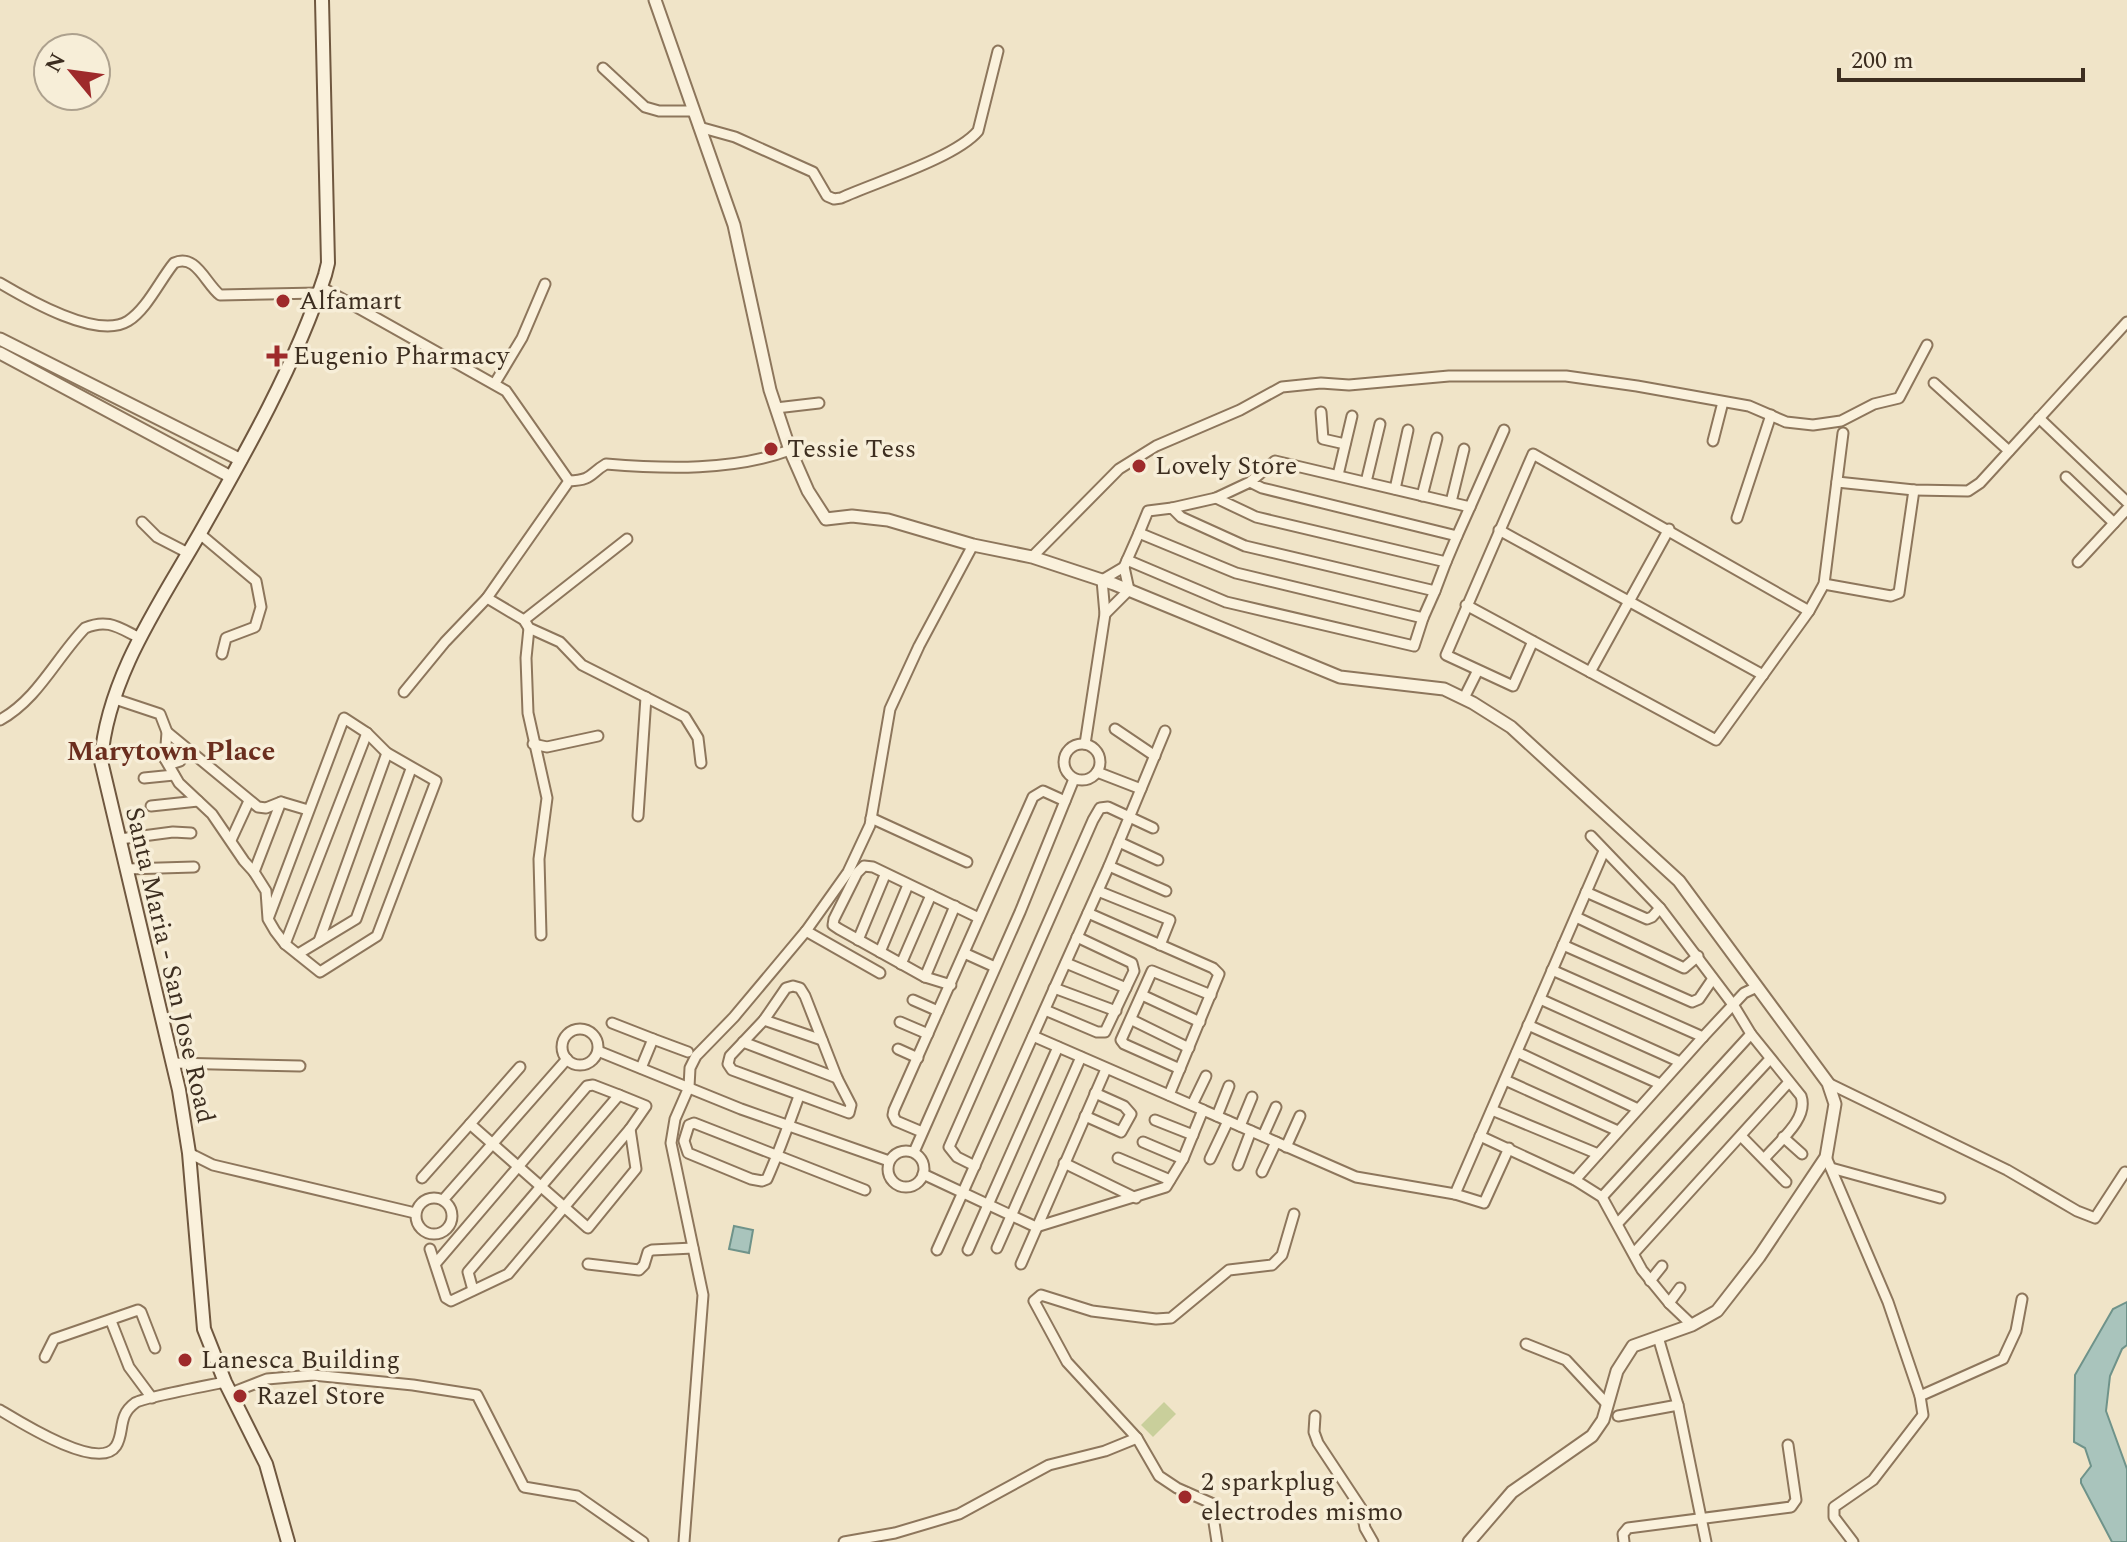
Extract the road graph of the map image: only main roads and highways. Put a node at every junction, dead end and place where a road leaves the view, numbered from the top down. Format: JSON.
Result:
{"nodes":[{"id":1,"x":322,"y":0,"type":"edge"},
{"id":2,"x":288,"y":1542,"type":"edge"}],
"edges":[{"from":1,"to":2,"type":"main road","name":"Santa Maria - San Jose Road"}]}
